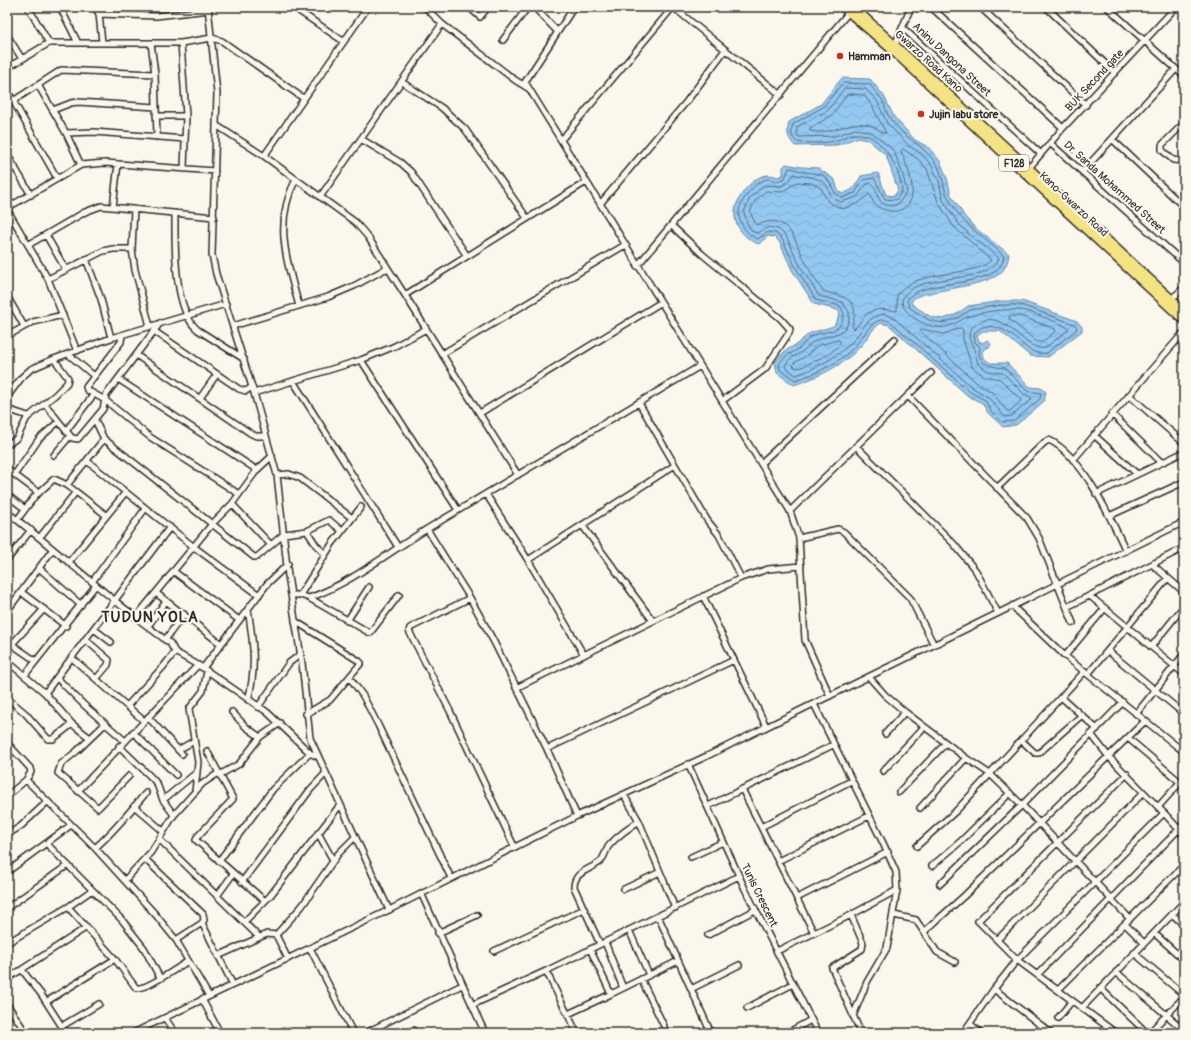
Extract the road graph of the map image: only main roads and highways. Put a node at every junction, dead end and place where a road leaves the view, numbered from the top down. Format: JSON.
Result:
{"nodes":[{"id":1,"x":848,"y":9,"type":"edge"},
{"id":2,"x":1184,"y":311,"type":"edge"},
{"id":3,"x":1184,"y":320,"type":"edge"}],
"edges":[{"from":1,"to":2,"type":"main road","name":"Gwarzo Road Kano","number":"F128"},
{"from":1,"to":3,"type":"main road","name":"Kano-Gwarzo Road","number":"F128"}]}
